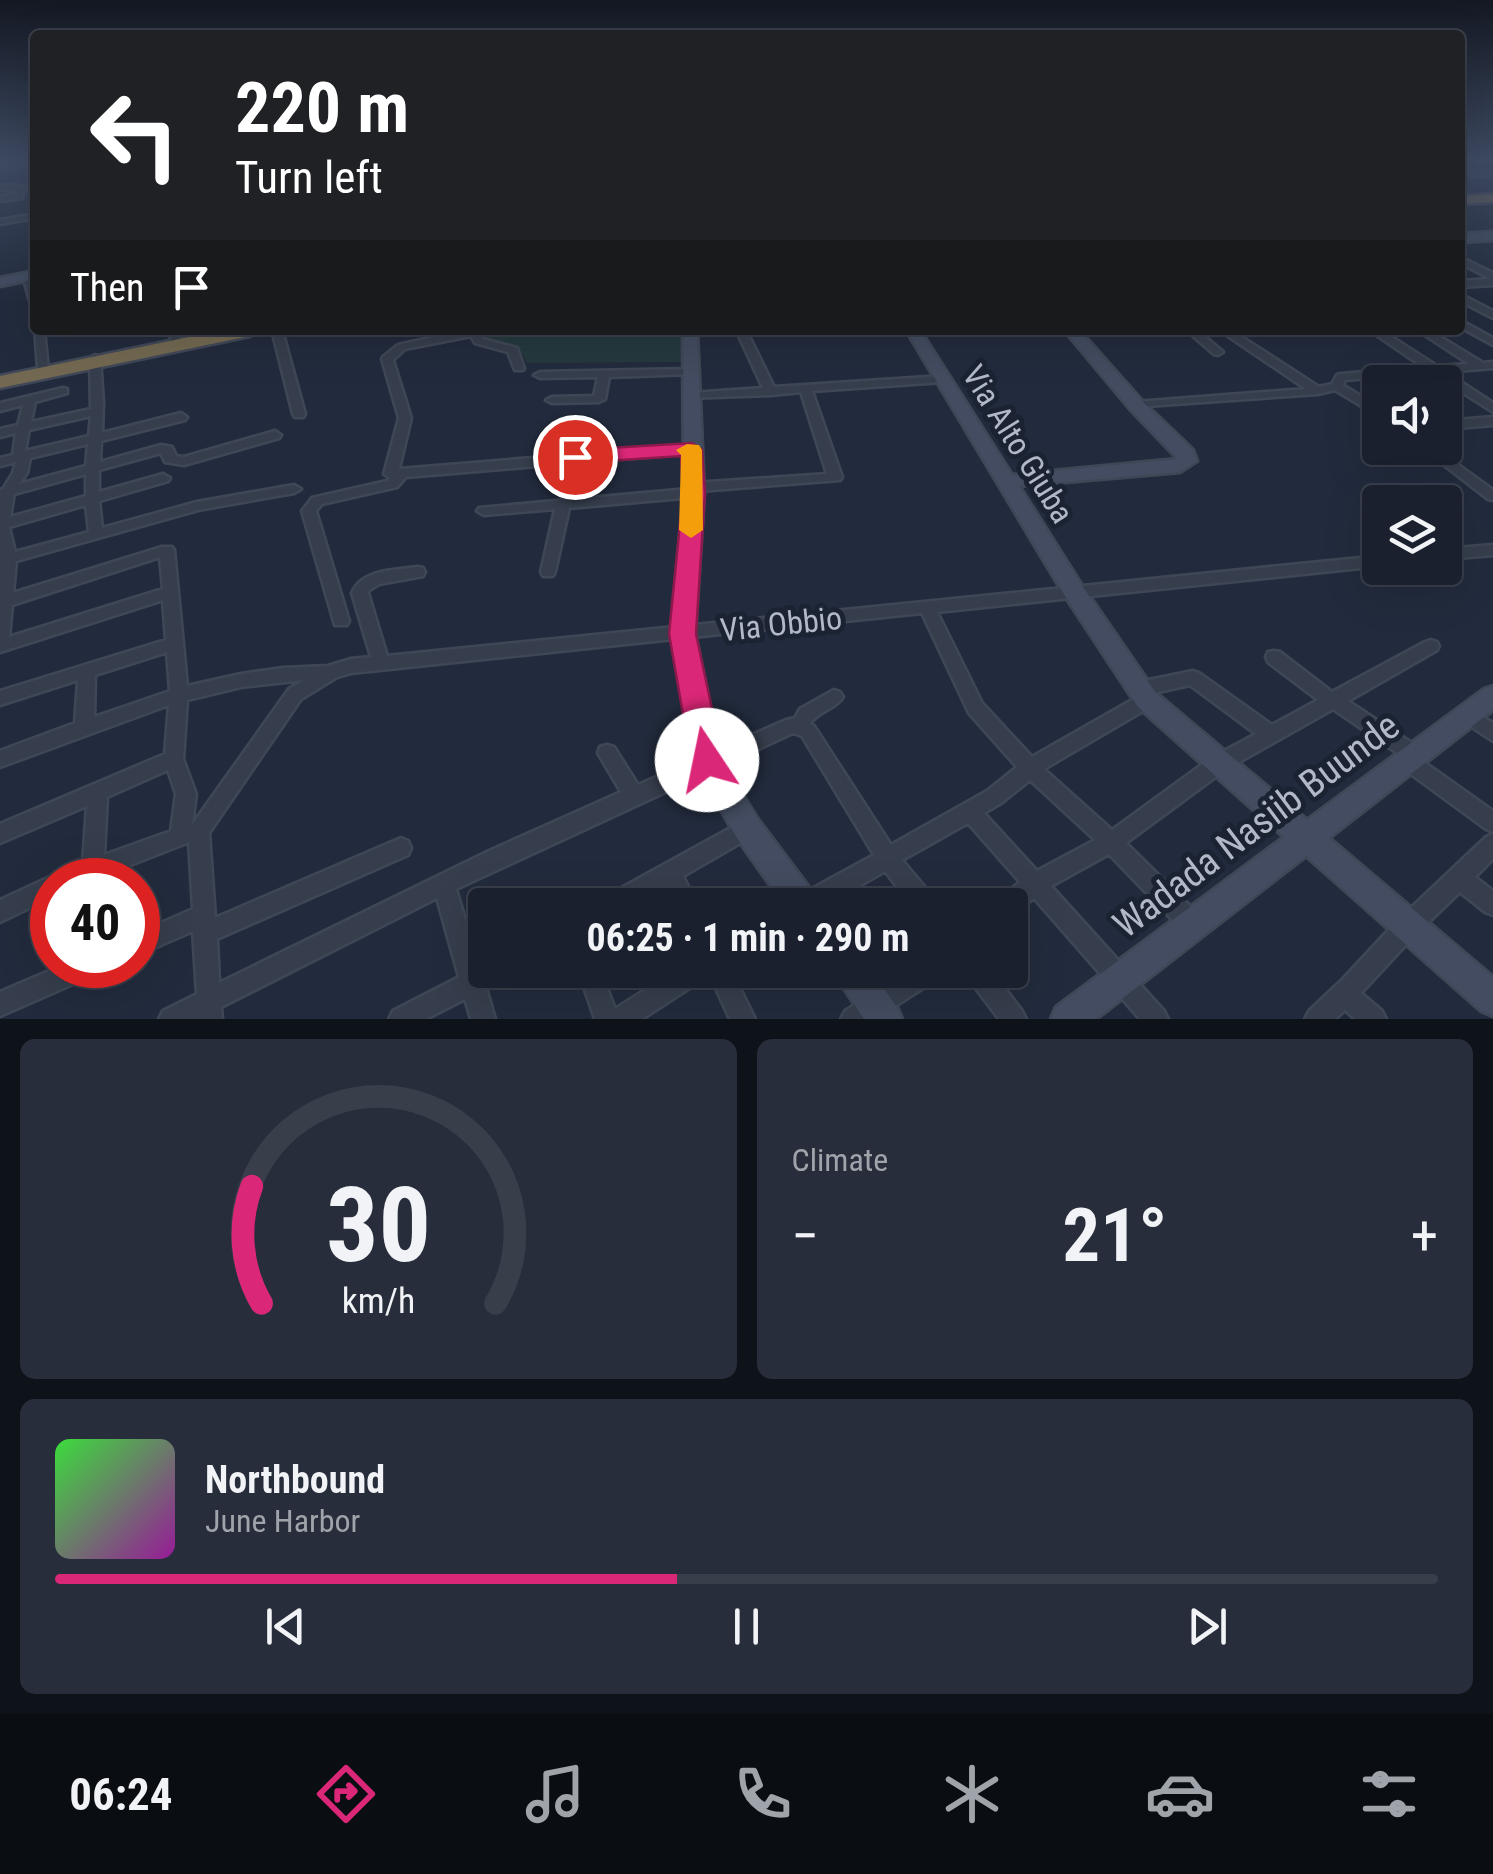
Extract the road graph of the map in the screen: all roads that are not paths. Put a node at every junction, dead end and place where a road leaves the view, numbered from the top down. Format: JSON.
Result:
{"nodes":[{"id":1,"x":20,"y":208,"type":"edge"},
{"id":2,"x":30,"y":217,"type":"edge"},
{"id":3,"x":21,"y":218,"type":"junction"},
{"id":4,"x":0,"y":222,"type":"edge"},
{"id":5,"x":1493,"y":236,"type":"edge"},
{"id":6,"x":1465,"y":238,"type":"edge"},
{"id":7,"x":1465,"y":264,"type":"edge"},
{"id":8,"x":30,"y":276,"type":"edge"},
{"id":9,"x":0,"y":282,"type":"edge"},
{"id":10,"x":1490,"y":282,"type":"edge"},
{"id":11,"x":1465,"y":284,"type":"edge"},
{"id":12,"x":1465,"y":300,"type":"edge"},
{"id":13,"x":1493,"y":318,"type":"edge"},
{"id":14,"x":1465,"y":322,"type":"edge"},
{"id":15,"x":1465,"y":326,"type":"edge"},
{"id":16,"x":40,"y":335,"type":"edge"},
{"id":17,"x":212,"y":335,"type":"edge"},
{"id":18,"x":278,"y":335,"type":"edge"},
{"id":19,"x":455,"y":335,"type":"edge"},
{"id":20,"x":476,"y":335,"type":"edge"},
{"id":21,"x":690,"y":335,"type":"edge"},
{"id":22,"x":743,"y":335,"type":"edge"},
{"id":23,"x":916,"y":335,"type":"edge"},
{"id":24,"x":1074,"y":335,"type":"edge"},
{"id":25,"x":1197,"y":335,"type":"edge"},
{"id":26,"x":1232,"y":335,"type":"edge"},
{"id":27,"x":1382,"y":335,"type":"edge"},
{"id":28,"x":1431,"y":335,"type":"edge"},
{"id":29,"x":175,"y":336,"type":"edge"},
{"id":30,"x":1493,"y":342,"type":"edge"},
{"id":31,"x":1218,"y":352,"type":"dead end"},
{"id":32,"x":95,"y":360,"type":"junction"},
{"id":33,"x":1427,"y":365,"type":"edge"},
{"id":34,"x":1487,"y":366,"type":"edge"},
{"id":35,"x":519,"y":368,"type":"dead end"},
{"id":36,"x":1462,"y":368,"type":"edge"},
{"id":37,"x":43,"y":369,"type":"junction"},
{"id":38,"x":689,"y":372,"type":"junction"},
{"id":39,"x":604,"y":374,"type":"junction"},
{"id":40,"x":1493,"y":374,"type":"edge"},
{"id":41,"x":540,"y":375,"type":"dead end"},
{"id":42,"x":1362,"y":375,"type":"edge"},
{"id":43,"x":943,"y":379,"type":"junction"},
{"id":44,"x":0,"y":380,"type":"edge"},
{"id":45,"x":1337,"y":386,"type":"junction"},
{"id":46,"x":1462,"y":388,"type":"edge"},
{"id":47,"x":806,"y":389,"type":"junction"},
{"id":48,"x":63,"y":391,"type":"dead end"},
{"id":49,"x":771,"y":392,"type":"junction"},
{"id":50,"x":1318,"y":392,"type":"junction"},
{"id":51,"x":691,"y":396,"type":"junction"},
{"id":52,"x":552,"y":400,"type":"dead end"},
{"id":53,"x":28,"y":402,"type":"junction"},
{"id":54,"x":1362,"y":402,"type":"edge"},
{"id":55,"x":1136,"y":405,"type":"junction"},
{"id":56,"x":0,"y":407,"type":"edge"},
{"id":57,"x":1493,"y":408,"type":"edge"},
{"id":58,"x":96,"y":411,"type":"junction"},
{"id":59,"x":300,"y":414,"type":"dead end"},
{"id":60,"x":181,"y":416,"type":"dead end"},
{"id":61,"x":1493,"y":421,"type":"edge"},
{"id":62,"x":1462,"y":424,"type":"edge"},
{"id":63,"x":24,"y":428,"type":"junction"},
{"id":64,"x":0,"y":434,"type":"edge"},
{"id":65,"x":275,"y":434,"type":"dead end"},
{"id":66,"x":96,"y":438,"type":"junction"},
{"id":67,"x":692,"y":450,"type":"junction"},
{"id":68,"x":24,"y":456,"type":"junction"},
{"id":69,"x":0,"y":462,"type":"edge"},
{"id":70,"x":1452,"y":465,"type":"edge"},
{"id":71,"x":91,"y":469,"type":"junction"},
{"id":72,"x":402,"y":473,"type":"junction"},
{"id":73,"x":162,"y":478,"type":"dead end"},
{"id":74,"x":1006,"y":480,"type":"junction"},
{"id":75,"x":294,"y":489,"type":"dead end"},
{"id":76,"x":694,"y":490,"type":"junction"},
{"id":77,"x":4,"y":493,"type":"edge"},
{"id":78,"x":1493,"y":496,"type":"edge"},
{"id":79,"x":89,"y":500,"type":"junction"},
{"id":80,"x":563,"y":504,"type":"junction"},
{"id":81,"x":484,"y":511,"type":"dead end"},
{"id":82,"x":1,"y":525,"type":"edge"},
{"id":83,"x":96,"y":533,"type":"junction"},
{"id":84,"x":1493,"y":550,"type":"edge"},
{"id":85,"x":1462,"y":553,"type":"edge"},
{"id":86,"x":4,"y":560,"type":"edge"},
{"id":87,"x":1362,"y":563,"type":"edge"},
{"id":88,"x":418,"y":572,"type":"dead end"},
{"id":89,"x":548,"y":572,"type":"dead end"},
{"id":90,"x":1073,"y":590,"type":"junction"},
{"id":91,"x":168,"y":593,"type":"junction"},
{"id":92,"x":2,"y":602,"type":"edge"},
{"id":93,"x":928,"y":609,"type":"junction"},
{"id":94,"x":341,"y":621,"type":"dead end"},
{"id":95,"x":683,"y":634,"type":"junction"},
{"id":96,"x":175,"y":643,"type":"junction"},
{"id":97,"x":0,"y":646,"type":"edge"},
{"id":98,"x":1431,"y":646,"type":"dead end"},
{"id":99,"x":1274,"y":657,"type":"dead end"},
{"id":100,"x":382,"y":662,"type":"junction"},
{"id":101,"x":87,"y":670,"type":"junction"},
{"id":102,"x":331,"y":672,"type":"junction"},
{"id":103,"x":179,"y":694,"type":"junction"},
{"id":104,"x":1143,"y":695,"type":"junction"},
{"id":105,"x":1493,"y":696,"type":"edge"},
{"id":106,"x":834,"y":697,"type":"dead end"},
{"id":107,"x":0,"y":698,"type":"edge"},
{"id":108,"x":1332,"y":700,"type":"junction"},
{"id":109,"x":1467,"y":715,"type":"junction"},
{"id":110,"x":800,"y":726,"type":"junction"},
{"id":111,"x":84,"y":728,"type":"junction"},
{"id":112,"x":1269,"y":732,"type":"junction"},
{"id":113,"x":1493,"y":733,"type":"edge"},
{"id":114,"x":608,"y":753,"type":"dead end"},
{"id":115,"x":1411,"y":758,"type":"junction"},
{"id":116,"x":0,"y":759,"type":"edge"},
{"id":117,"x":174,"y":760,"type":"junction"},
{"id":118,"x":707,"y":760,"type":"junction"},
{"id":119,"x":1218,"y":764,"type":"junction"},
{"id":120,"x":1030,"y":768,"type":"junction"},
{"id":121,"x":98,"y":792,"type":"junction"},
{"id":122,"x":633,"y":794,"type":"junction"},
{"id":123,"x":970,"y":811,"type":"junction"},
{"id":124,"x":1493,"y":823,"type":"edge"},
{"id":125,"x":747,"y":828,"type":"junction"},
{"id":126,"x":189,"y":833,"type":"junction"},
{"id":127,"x":0,"y":834,"type":"edge"},
{"id":128,"x":1305,"y":838,"type":"junction"},
{"id":129,"x":1110,"y":842,"type":"junction"},
{"id":130,"x":1493,"y":844,"type":"edge"},
{"id":131,"x":401,"y":848,"type":"dead end"},
{"id":132,"x":886,"y":856,"type":"junction"},
{"id":133,"x":93,"y":858,"type":"edge"},
{"id":134,"x":120,"y":858,"type":"edge"},
{"id":135,"x":670,"y":872,"type":"junction"},
{"id":136,"x":1462,"y":880,"type":"junction"},
{"id":137,"x":1036,"y":882,"type":"junction"},
{"id":138,"x":444,"y":885,"type":"junction"},
{"id":139,"x":642,"y":888,"type":"edge"},
{"id":140,"x":678,"y":888,"type":"edge"},
{"id":141,"x":791,"y":888,"type":"edge"},
{"id":142,"x":832,"y":888,"type":"edge"},
{"id":143,"x":911,"y":888,"type":"edge"},
{"id":144,"x":1028,"y":889,"type":"edge"},
{"id":145,"x":30,"y":897,"type":"edge"},
{"id":146,"x":1493,"y":904,"type":"edge"},
{"id":147,"x":0,"y":911,"type":"edge"},
{"id":148,"x":202,"y":925,"type":"junction"},
{"id":149,"x":1194,"y":926,"type":"junction"},
{"id":150,"x":1407,"y":927,"type":"junction"},
{"id":151,"x":160,"y":937,"type":"edge"},
{"id":152,"x":468,"y":963,"type":"edge"},
{"id":153,"x":1122,"y":978,"type":"junction"},
{"id":154,"x":468,"y":986,"type":"edge"},
{"id":155,"x":37,"y":988,"type":"edge"},
{"id":156,"x":475,"y":988,"type":"edge"},
{"id":157,"x":596,"y":988,"type":"edge"},
{"id":158,"x":668,"y":988,"type":"edge"},
{"id":159,"x":728,"y":988,"type":"edge"},
{"id":160,"x":858,"y":988,"type":"edge"},
{"id":161,"x":906,"y":988,"type":"edge"},
{"id":162,"x":990,"y":988,"type":"edge"},
{"id":163,"x":1345,"y":996,"type":"junction"},
{"id":164,"x":1493,"y":999,"type":"edge"},
{"id":165,"x":0,"y":1004,"type":"edge"},
{"id":166,"x":209,"y":1010,"type":"edge"},
{"id":167,"x":870,"y":1014,"type":"edge"},
{"id":168,"x":171,"y":1019,"type":"edge"},
{"id":169,"x":401,"y":1019,"type":"edge"},
{"id":170,"x":483,"y":1019,"type":"edge"},
{"id":171,"x":607,"y":1019,"type":"edge"},
{"id":172,"x":621,"y":1019,"type":"edge"},
{"id":173,"x":743,"y":1019,"type":"edge"},
{"id":174,"x":1014,"y":1019,"type":"edge"},
{"id":175,"x":1068,"y":1019,"type":"edge"},
{"id":176,"x":1156,"y":1019,"type":"edge"},
{"id":177,"x":1317,"y":1019,"type":"edge"},
{"id":178,"x":1374,"y":1019,"type":"edge"}],
"edges":[{"from":1,"to":3,"type":"street"},
{"from":2,"to":3,"type":"street"},
{"from":3,"to":4,"type":"street"},
{"from":5,"to":6,"type":"street"},
{"from":7,"to":10,"type":"street"},
{"from":8,"to":9,"type":"street"},
{"from":10,"to":11,"type":"street"},
{"from":12,"to":13,"type":"street"},
{"from":13,"to":14,"type":"street"},
{"from":15,"to":30,"type":"street"},
{"from":16,"to":37,"type":"street"},
{"from":17,"to":32,"type":"highway"},
{"from":18,"to":59,"type":"street"},
{"from":19,"to":72,"type":"street"},
{"from":20,"to":35,"type":"street"},
{"from":21,"to":38,"type":"street"},
{"from":22,"to":49,"type":"street"},
{"from":23,"to":43,"type":"street","name":"Via Alto Giuba"},
{"from":24,"to":55,"type":"street"},
{"from":25,"to":31,"type":"street"},
{"from":26,"to":50,"type":"street"},
{"from":27,"to":33,"type":"street"},
{"from":28,"to":34,"type":"street"},
{"from":29,"to":32,"type":"highway"},
{"from":32,"to":37,"type":"highway"},
{"from":32,"to":44,"type":"highway"},
{"from":32,"to":58,"type":"street"},
{"from":34,"to":36,"type":"street"},
{"from":34,"to":40,"type":"street"},
{"from":37,"to":44,"type":"highway"},
{"from":38,"to":39,"type":"street"},
{"from":38,"to":51,"type":"street"},
{"from":39,"to":41,"type":"street"},
{"from":39,"to":52,"type":"street"},
{"from":42,"to":45,"type":"street"},
{"from":43,"to":47,"type":"street"},
{"from":43,"to":74,"type":"street","name":"Via Alto Giuba"},
{"from":45,"to":50,"type":"street"},
{"from":45,"to":54,"type":"street"},
{"from":46,"to":57,"type":"street"},
{"from":47,"to":49,"type":"street"},
{"from":47,"to":76,"type":"street"},
{"from":48,"to":53,"type":"street"},
{"from":49,"to":51,"type":"street"},
{"from":50,"to":55,"type":"street"},
{"from":51,"to":67,"type":"street"},
{"from":53,"to":56,"type":"street"},
{"from":53,"to":63,"type":"street"},
{"from":55,"to":74,"type":"street"},
{"from":58,"to":63,"type":"street"},
{"from":58,"to":66,"type":"street"},
{"from":60,"to":66,"type":"street"},
{"from":61,"to":62,"type":"street"},
{"from":63,"to":64,"type":"street"},
{"from":63,"to":68,"type":"street"},
{"from":65,"to":71,"type":"street"},
{"from":66,"to":68,"type":"street"},
{"from":66,"to":71,"type":"street"},
{"from":67,"to":72,"type":"street"},
{"from":67,"to":76,"type":"street"},
{"from":68,"to":69,"type":"street"},
{"from":68,"to":77,"type":"street"},
{"from":70,"to":78,"type":"street"},
{"from":71,"to":77,"type":"street"},
{"from":71,"to":79,"type":"street"},
{"from":72,"to":94,"type":"street"},
{"from":73,"to":79,"type":"street"},
{"from":74,"to":90,"type":"street","name":"Via Alto Giuba"},
{"from":75,"to":83,"type":"street"},
{"from":76,"to":80,"type":"street"},
{"from":76,"to":95,"type":"street"},
{"from":77,"to":82,"type":"street"},
{"from":79,"to":82,"type":"street"},
{"from":79,"to":83,"type":"street"},
{"from":80,"to":81,"type":"street"},
{"from":80,"to":89,"type":"street"},
{"from":82,"to":86,"type":"street"},
{"from":83,"to":86,"type":"street"},
{"from":84,"to":85,"type":"street"},
{"from":86,"to":92,"type":"street"},
{"from":87,"to":90,"type":"street","name":"Via Obbio"},
{"from":88,"to":100,"type":"street"},
{"from":90,"to":93,"type":"street","name":"Via Obbio"},
{"from":90,"to":104,"type":"street","name":"Via Alto Giuba"},
{"from":91,"to":92,"type":"street"},
{"from":91,"to":96,"type":"street"},
{"from":91,"to":97,"type":"street"},
{"from":92,"to":97,"type":"street"},
{"from":93,"to":95,"type":"street","name":"Via Obbio"},
{"from":93,"to":120,"type":"street"},
{"from":95,"to":100,"type":"street","name":"Via Obbio"},
{"from":95,"to":118,"type":"street"},
{"from":96,"to":101,"type":"street"},
{"from":96,"to":103,"type":"street"},
{"from":98,"to":108,"type":"street"},
{"from":99,"to":108,"type":"street"},
{"from":100,"to":102,"type":"street","name":"Via Obbio"},
{"from":101,"to":107,"type":"street"},
{"from":101,"to":111,"type":"street"},
{"from":102,"to":103,"type":"street"},
{"from":102,"to":126,"type":"street","name":"Via Obbio"},
{"from":103,"to":111,"type":"street"},
{"from":103,"to":117,"type":"street"},
{"from":104,"to":112,"type":"street"},
{"from":104,"to":119,"type":"street","name":"Via Alto Giuba"},
{"from":104,"to":120,"type":"street"},
{"from":105,"to":109,"type":"street","name":"Wadada Nasiib Buunde"},
{"from":106,"to":110,"type":"street"},
{"from":108,"to":112,"type":"street"},
{"from":108,"to":115,"type":"street"},
{"from":109,"to":113,"type":"street"},
{"from":109,"to":115,"type":"street","name":"Wadada Nasiib Buunde"},
{"from":110,"to":118,"type":"street"},
{"from":110,"to":132,"type":"street"},
{"from":111,"to":116,"type":"street"},
{"from":112,"to":119,"type":"street"},
{"from":114,"to":122,"type":"street"},
{"from":115,"to":124,"type":"street"},
{"from":115,"to":128,"type":"street","name":"Wadada Nasiib Buunde"},
{"from":117,"to":121,"type":"street"},
{"from":117,"to":126,"type":"street"},
{"from":118,"to":122,"type":"street"},
{"from":118,"to":125,"type":"street"},
{"from":119,"to":128,"type":"street","name":"Via Alto Giuba"},
{"from":119,"to":129,"type":"street"},
{"from":120,"to":123,"type":"street"},
{"from":120,"to":129,"type":"street"},
{"from":121,"to":127,"type":"street"},
{"from":121,"to":133,"type":"street"},
{"from":122,"to":138,"type":"street"},
{"from":123,"to":132,"type":"street"},
{"from":123,"to":137,"type":"street"},
{"from":125,"to":135,"type":"street"},
{"from":125,"to":141,"type":"street"},
{"from":126,"to":134,"type":"street"},
{"from":126,"to":148,"type":"street"},
{"from":128,"to":149,"type":"street","name":"Wadada Nasiib Buunde"},
{"from":128,"to":150,"type":"street","name":"Via Alto Giuba"},
{"from":129,"to":137,"type":"street"},
{"from":129,"to":149,"type":"street"},
{"from":130,"to":136,"type":"street"},
{"from":131,"to":148,"type":"street"},
{"from":132,"to":142,"type":"street"},
{"from":132,"to":143,"type":"street"},
{"from":135,"to":139,"type":"street"},
{"from":135,"to":140,"type":"street"},
{"from":136,"to":146,"type":"street"},
{"from":136,"to":150,"type":"street"},
{"from":137,"to":144,"type":"street"},
{"from":137,"to":153,"type":"street"},
{"from":138,"to":152,"type":"street"},
{"from":138,"to":166,"type":"street"},
{"from":145,"to":147,"type":"street"},
{"from":148,"to":151,"type":"street"},
{"from":148,"to":166,"type":"street"},
{"from":149,"to":153,"type":"street","name":"Wadada Nasiib Buunde"},
{"from":150,"to":163,"type":"street"},
{"from":150,"to":164,"type":"street","name":"Via Alto Giuba"},
{"from":153,"to":175,"type":"street","name":"Wadada Nasiib Buunde"},
{"from":153,"to":176,"type":"street"},
{"from":154,"to":169,"type":"street"},
{"from":155,"to":165,"type":"street"},
{"from":156,"to":170,"type":"street"},
{"from":157,"to":171,"type":"street"},
{"from":158,"to":172,"type":"street"},
{"from":159,"to":173,"type":"street"},
{"from":160,"to":167,"type":"street"},
{"from":161,"to":167,"type":"street"},
{"from":162,"to":174,"type":"street"},
{"from":163,"to":177,"type":"street"},
{"from":163,"to":178,"type":"street"},
{"from":166,"to":168,"type":"street"}]}
